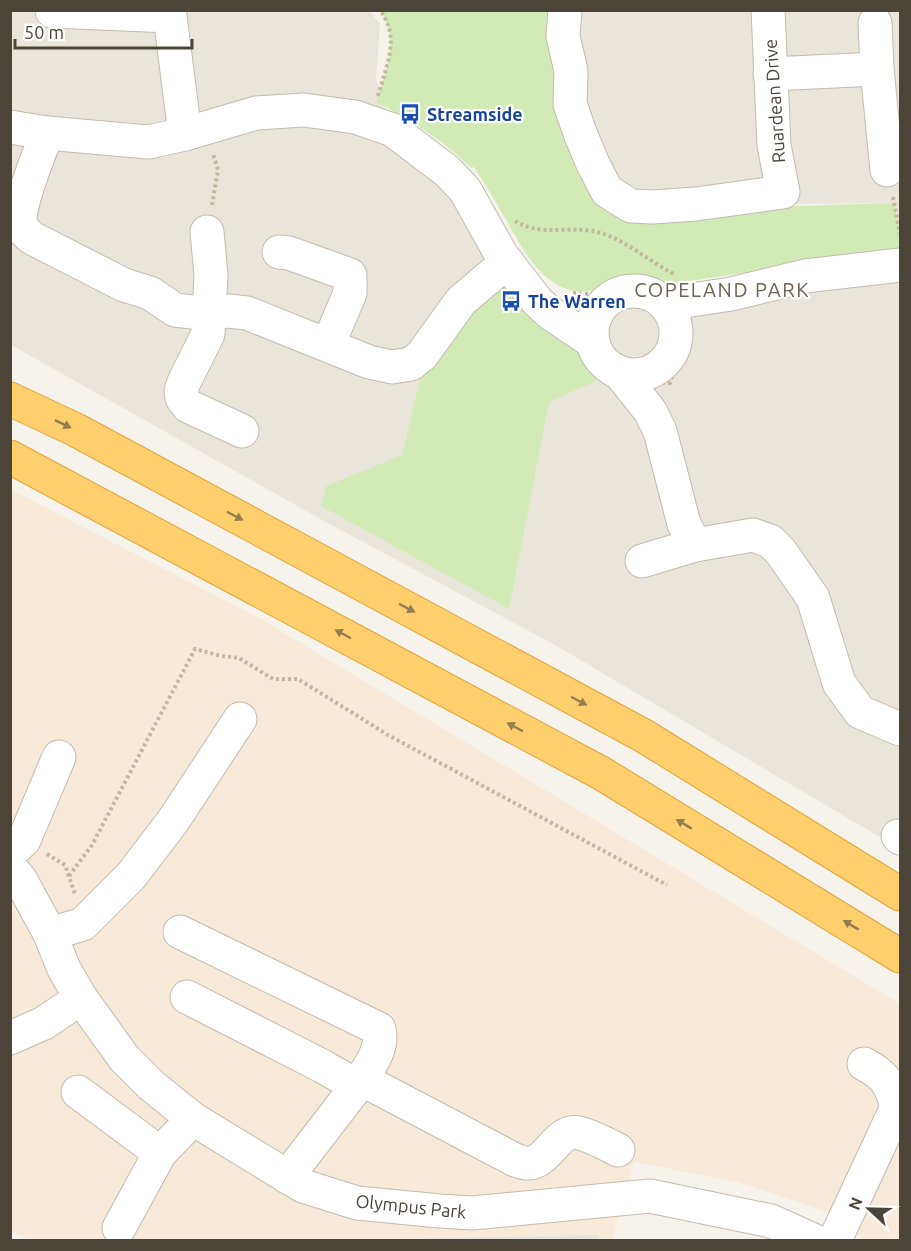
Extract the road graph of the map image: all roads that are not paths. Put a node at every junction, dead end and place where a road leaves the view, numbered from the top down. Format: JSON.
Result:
{"nodes":[{"id":1,"x":565,"y":10,"type":"edge"},
{"id":2,"x":768,"y":10,"type":"edge"},
{"id":3,"x":52,"y":11,"type":"edge"},
{"id":4,"x":875,"y":23,"type":"dead end"},
{"id":5,"x":877,"y":69,"type":"junction"},
{"id":6,"x":770,"y":74,"type":"junction"},
{"id":7,"x":10,"y":127,"type":"edge"},
{"id":8,"x":195,"y":130,"type":"junction"},
{"id":9,"x":47,"y":133,"type":"junction"},
{"id":10,"x":887,"y":170,"type":"road end"},
{"id":11,"x":207,"y":232,"type":"road end"},
{"id":12,"x":279,"y":252,"type":"dead end"},
{"id":13,"x":507,"y":262,"type":"junction"},
{"id":14,"x":900,"y":265,"type":"edge"},
{"id":15,"x":527,"y":287,"type":"junction"},
{"id":16,"x":601,"y":308,"type":"junction"},
{"id":17,"x":209,"y":314,"type":"junction"},
{"id":18,"x":671,"y":314,"type":"junction"},
{"id":19,"x":593,"y":342,"type":"junction"},
{"id":20,"x":328,"y":345,"type":"junction"},
{"id":21,"x":619,"y":372,"type":"junction"},
{"id":22,"x":668,"y":372,"type":"junction"},
{"id":23,"x":10,"y":399,"type":"edge"},
{"id":24,"x":660,"y":430,"type":"junction"},
{"id":25,"x":242,"y":431,"type":"dead end"},
{"id":26,"x":10,"y":457,"type":"edge"},
{"id":27,"x":695,"y":545,"type":"junction"},
{"id":28,"x":642,"y":561,"type":"dead end"},
{"id":29,"x":240,"y":719,"type":"dead end"},
{"id":30,"x":900,"y":729,"type":"edge"},
{"id":31,"x":59,"y":757,"type":"dead end"},
{"id":32,"x":10,"y":853,"type":"edge"},
{"id":33,"x":10,"y":867,"type":"edge"},
{"id":34,"x":900,"y":894,"type":"edge"},
{"id":35,"x":180,"y":932,"type":"dead end"},
{"id":36,"x":50,"y":934,"type":"junction"},
{"id":37,"x":900,"y":956,"type":"edge"},
{"id":38,"x":187,"y":997,"type":"dead end"},
{"id":39,"x":81,"y":998,"type":"junction"},
{"id":40,"x":10,"y":1038,"type":"edge"},
{"id":41,"x":864,"y":1064,"type":"dead end"},
{"id":42,"x":359,"y":1083,"type":"junction"},
{"id":43,"x":78,"y":1092,"type":"dead end"},
{"id":44,"x":193,"y":1119,"type":"junction"},
{"id":45,"x":618,"y":1149,"type":"dead end"},
{"id":46,"x":160,"y":1153,"type":"junction"},
{"id":47,"x":288,"y":1176,"type":"junction"},
{"id":48,"x":442,"y":1226,"type":"edge"},
{"id":49,"x":119,"y":1228,"type":"dead end"},
{"id":50,"x":813,"y":1240,"type":"edge"},
{"id":51,"x":836,"y":1240,"type":"edge"}],
"edges":[{"from":1,"to":6,"type":"street","name":"Ruardean Drive"},
{"from":2,"to":6,"type":"street","name":"Ruardean Drive"},
{"from":3,"to":8,"type":"street"},
{"from":4,"to":5,"type":"street"},
{"from":5,"to":6,"type":"street"},
{"from":5,"to":10,"type":"street"},
{"from":7,"to":9,"type":"street"},
{"from":8,"to":9,"type":"street"},
{"from":8,"to":13,"type":"street"},
{"from":9,"to":17,"type":"street"},
{"from":11,"to":17,"type":"street"},
{"from":12,"to":20,"type":"street"},
{"from":13,"to":15,"type":"street"},
{"from":13,"to":20,"type":"street"},
{"from":14,"to":18,"type":"street"},
{"from":15,"to":16,"type":"street"},
{"from":15,"to":19,"type":"street"},
{"from":16,"to":18,"type":"street"},
{"from":16,"to":19,"type":"street"},
{"from":17,"to":20,"type":"street"},
{"from":17,"to":25,"type":"street"},
{"from":18,"to":22,"type":"street"},
{"from":19,"to":21,"type":"street"},
{"from":21,"to":22,"type":"street"},
{"from":21,"to":24,"type":"street"},
{"from":22,"to":24,"type":"street"},
{"from":23,"to":34,"type":"highway","one_way":true},
{"from":24,"to":27,"type":"street"},
{"from":37,"to":26,"type":"highway","one_way":true},
{"from":27,"to":28,"type":"street"},
{"from":27,"to":30,"type":"street"},
{"from":29,"to":36,"type":"street"},
{"from":31,"to":32,"type":"street"},
{"from":33,"to":36,"type":"street","name":"Olympus Park"},
{"from":35,"to":42,"type":"street"},
{"from":36,"to":39,"type":"street","name":"Olympus Park"},
{"from":38,"to":42,"type":"street"},
{"from":39,"to":40,"type":"street"},
{"from":39,"to":44,"type":"street","name":"Olympus Park"},
{"from":41,"to":51,"type":"street"},
{"from":42,"to":45,"type":"street"},
{"from":42,"to":47,"type":"street"},
{"from":43,"to":46,"type":"street"},
{"from":44,"to":46,"type":"street"},
{"from":44,"to":47,"type":"street","name":"Olympus Park"},
{"from":46,"to":49,"type":"street"},
{"from":47,"to":48,"type":"street","name":"Olympus Park"},
{"from":48,"to":50,"type":"street","name":"Olympus Park"}]}
